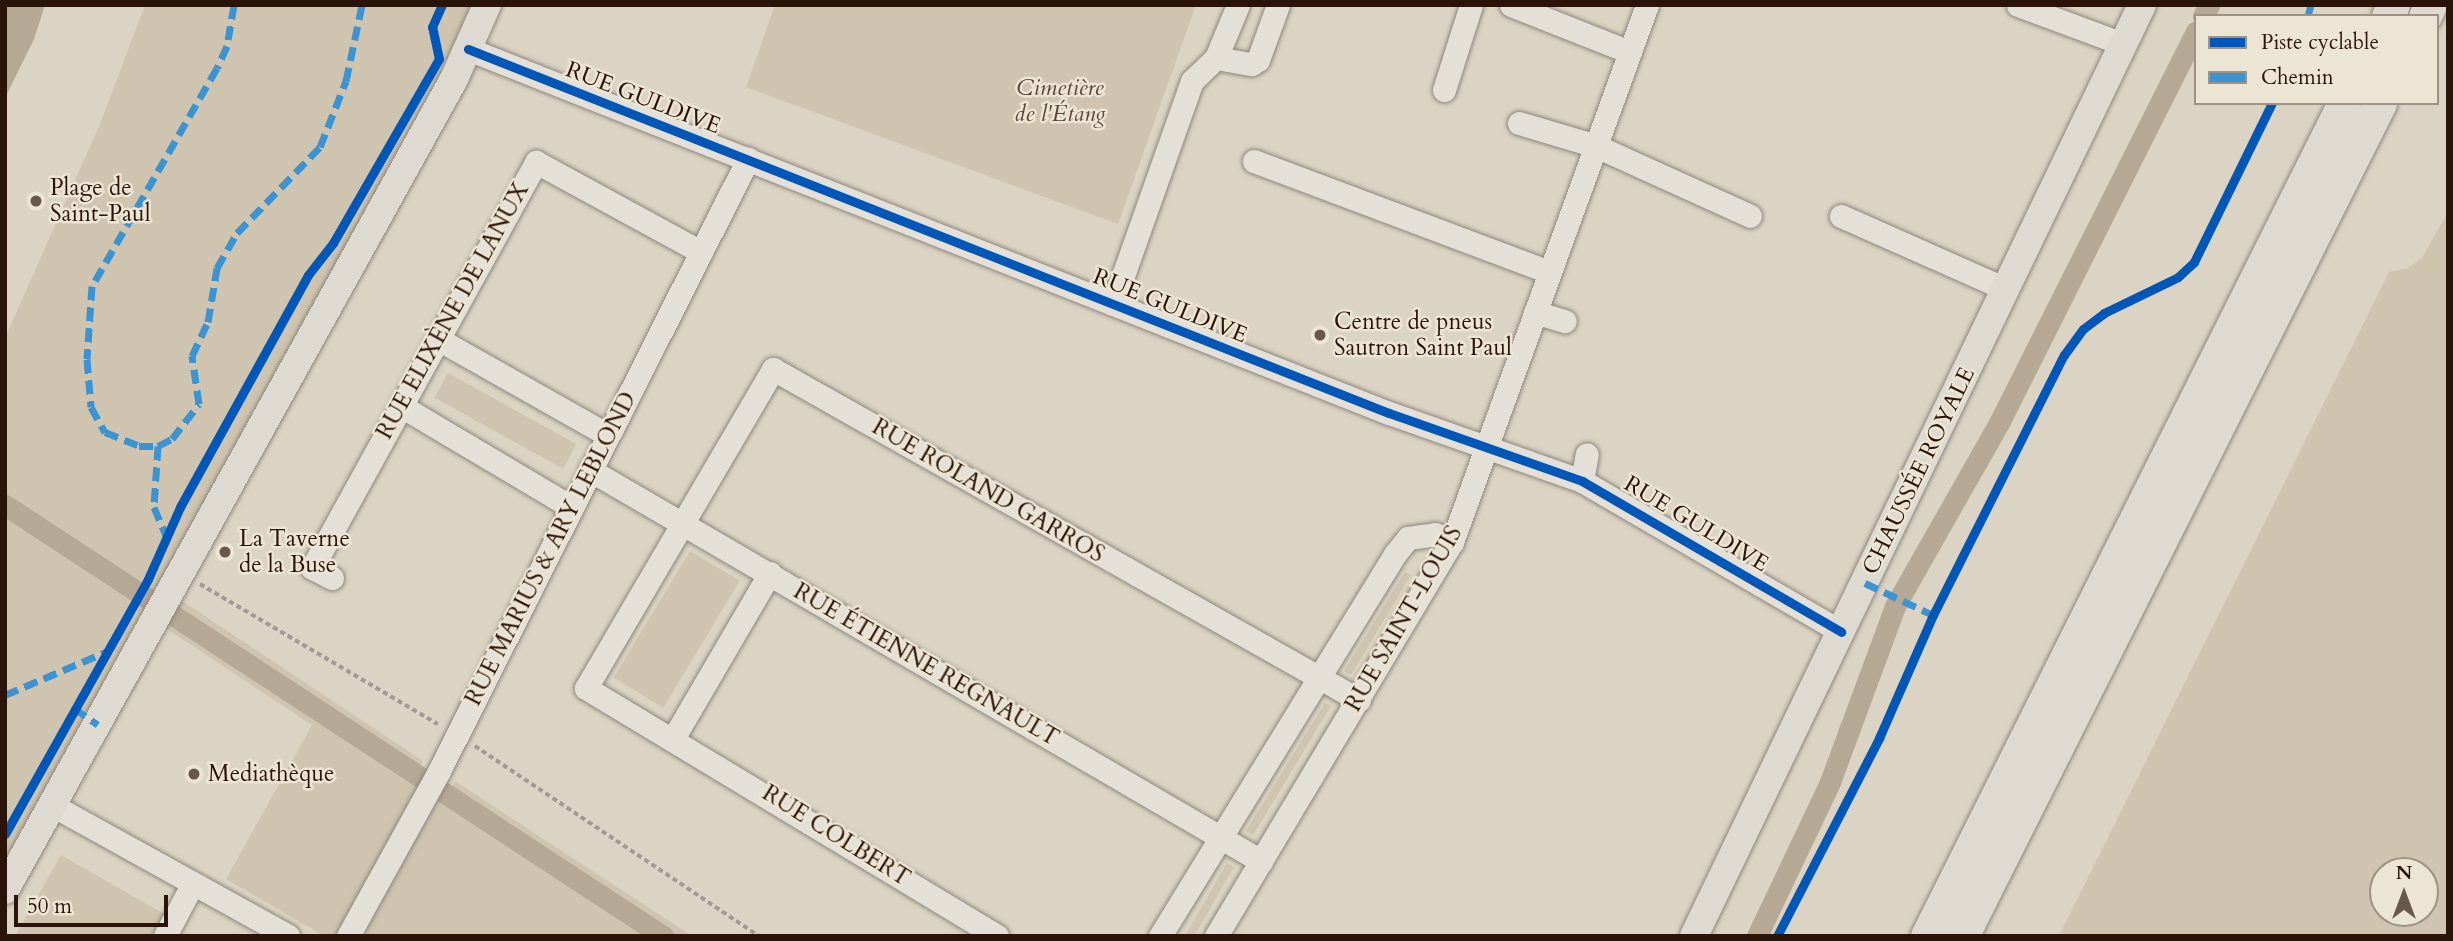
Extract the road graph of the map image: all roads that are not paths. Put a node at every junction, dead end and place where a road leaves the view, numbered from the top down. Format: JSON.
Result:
{"nodes":[{"id":1,"x":487,"y":5,"type":"edge"},
{"id":2,"x":1238,"y":5,"type":"edge"},
{"id":3,"x":1278,"y":5,"type":"edge"},
{"id":4,"x":1471,"y":5,"type":"edge"},
{"id":5,"x":1511,"y":5,"type":"edge"},
{"id":6,"x":1647,"y":5,"type":"edge"},
{"id":7,"x":2018,"y":5,"type":"edge"},
{"id":8,"x":2142,"y":5,"type":"edge"},
{"id":9,"x":2123,"y":44,"type":"junction"},
{"id":10,"x":468,"y":50,"type":"junction"},
{"id":11,"x":1630,"y":52,"type":"junction"},
{"id":12,"x":1216,"y":58,"type":"junction"},
{"id":13,"x":1444,"y":90,"type":"dead end"},
{"id":14,"x":2343,"y":105,"type":"edge"},
{"id":15,"x":2379,"y":105,"type":"edge"},
{"id":16,"x":1518,"y":124,"type":"dead end"},
{"id":17,"x":1596,"y":146,"type":"junction"},
{"id":18,"x":748,"y":159,"type":"junction"},
{"id":19,"x":1254,"y":161,"type":"dead end"},
{"id":20,"x":1750,"y":216,"type":"dead end"},
{"id":21,"x":1841,"y":216,"type":"dead end"},
{"id":22,"x":701,"y":252,"type":"junction"},
{"id":23,"x":1550,"y":272,"type":"junction"},
{"id":24,"x":2006,"y":289,"type":"junction"},
{"id":25,"x":1113,"y":304,"type":"junction"},
{"id":26,"x":1535,"y":312,"type":"junction"},
{"id":27,"x":1565,"y":321,"type":"dead end"},
{"id":28,"x":438,"y":339,"type":"junction"},
{"id":29,"x":401,"y":405,"type":"junction"},
{"id":30,"x":608,"y":435,"type":"junction"},
{"id":31,"x":1486,"y":449,"type":"junction"},
{"id":32,"x":1587,"y":454,"type":"dead end"},
{"id":33,"x":590,"y":470,"type":"junction"},
{"id":34,"x":1582,"y":481,"type":"junction"},
{"id":35,"x":571,"y":507,"type":"junction"},
{"id":36,"x":682,"y":521,"type":"junction"},
{"id":37,"x":1452,"y":542,"type":"junction"},
{"id":38,"x":770,"y":573,"type":"junction"},
{"id":39,"x":332,"y":578,"type":"dead end"},
{"id":40,"x":1841,"y":632,"type":"junction"},
{"id":41,"x":1318,"y":678,"type":"junction"},
{"id":42,"x":1359,"y":700,"type":"junction"},
{"id":43,"x":674,"y":737,"type":"junction"},
{"id":44,"x":52,"y":805,"type":"junction"},
{"id":45,"x":1221,"y":837,"type":"junction"},
{"id":46,"x":1261,"y":861,"type":"junction"},
{"id":47,"x":192,"y":885,"type":"junction"},
{"id":48,"x":5,"y":890,"type":"edge"},
{"id":49,"x":165,"y":936,"type":"edge"},
{"id":50,"x":288,"y":936,"type":"edge"},
{"id":51,"x":348,"y":936,"type":"edge"},
{"id":52,"x":998,"y":936,"type":"edge"},
{"id":53,"x":1160,"y":936,"type":"edge"},
{"id":54,"x":1216,"y":936,"type":"edge"},
{"id":55,"x":1694,"y":936,"type":"edge"},
{"id":56,"x":1927,"y":936,"type":"edge"},
{"id":57,"x":1962,"y":936,"type":"edge"}],
"edges":[{"from":1,"to":10,"type":"main road"},
{"from":2,"to":12,"type":"street"},
{"from":3,"to":12,"type":"street"},
{"from":4,"to":13,"type":"street"},
{"from":5,"to":11,"type":"street"},
{"from":6,"to":11,"type":"street","name":"RUE SAINT-LOUIS"},
{"from":7,"to":9,"type":"street"},
{"from":8,"to":9,"type":"main road","name":"CHAUSSÉE ROYALE"},
{"from":9,"to":24,"type":"main road","name":"CHAUSSÉE ROYALE"},
{"from":10,"to":18,"type":"street","name":"RUE GULDIVE"},
{"from":10,"to":44,"type":"main road"},
{"from":11,"to":17,"type":"street","name":"RUE SAINT-LOUIS"},
{"from":12,"to":25,"type":"street"},
{"from":14,"to":56,"type":"highway"},
{"from":15,"to":57,"type":"highway"},
{"from":16,"to":17,"type":"street"},
{"from":17,"to":20,"type":"street"},
{"from":17,"to":23,"type":"street","name":"RUE SAINT-LOUIS"},
{"from":18,"to":22,"type":"street","name":"RUE MARIUS & ARY LEBLOND"},
{"from":18,"to":25,"type":"street","name":"RUE GULDIVE"},
{"from":19,"to":23,"type":"street"},
{"from":21,"to":24,"type":"street"},
{"from":22,"to":28,"type":"street","name":"RUE ELIXÈNE DE LANUX"},
{"from":22,"to":30,"type":"street","name":"RUE MARIUS & ARY LEBLOND"},
{"from":23,"to":26,"type":"street","name":"RUE SAINT-LOUIS"},
{"from":24,"to":40,"type":"main road","name":"CHAUSSÉE ROYALE"},
{"from":25,"to":31,"type":"street","name":"RUE GULDIVE"},
{"from":26,"to":27,"type":"street"},
{"from":26,"to":31,"type":"street","name":"RUE SAINT-LOUIS"},
{"from":28,"to":29,"type":"street","name":"RUE ELIXÈNE DE LANUX"},
{"from":28,"to":30,"type":"street"},
{"from":29,"to":35,"type":"street"},
{"from":29,"to":39,"type":"street","name":"RUE ELIXÈNE DE LANUX"},
{"from":30,"to":33,"type":"street","name":"RUE MARIUS & ARY LEBLOND"},
{"from":31,"to":34,"type":"street","name":"RUE GULDIVE"},
{"from":31,"to":37,"type":"street","name":"RUE SAINT-LOUIS"},
{"from":32,"to":34,"type":"street"},
{"from":33,"to":35,"type":"street","name":"RUE MARIUS & ARY LEBLOND"},
{"from":33,"to":36,"type":"street","name":"RUE ÉTIENNE REGNAULT"},
{"from":34,"to":40,"type":"street","name":"RUE GULDIVE"},
{"from":35,"to":51,"type":"street","name":"RUE MARIUS & ARY LEBLOND"},
{"from":36,"to":38,"type":"street","name":"RUE ÉTIENNE REGNAULT"},
{"from":36,"to":41,"type":"street","name":"RUE ROLAND GARROS"},
{"from":36,"to":43,"type":"street","name":"RUE COLBERT"},
{"from":37,"to":41,"type":"street"},
{"from":37,"to":42,"type":"street","name":"RUE SAINT-LOUIS"},
{"from":38,"to":43,"type":"street"},
{"from":38,"to":45,"type":"street","name":"RUE ÉTIENNE REGNAULT"},
{"from":40,"to":55,"type":"main road","name":"CHAUSSÉE ROYALE"},
{"from":41,"to":42,"type":"street","name":"RUE ROLAND GARROS"},
{"from":41,"to":45,"type":"street"},
{"from":42,"to":46,"type":"street","name":"RUE SAINT-LOUIS"},
{"from":43,"to":52,"type":"street","name":"RUE COLBERT"},
{"from":44,"to":47,"type":"street"},
{"from":44,"to":48,"type":"main road"},
{"from":45,"to":46,"type":"street","name":"RUE ÉTIENNE REGNAULT"},
{"from":45,"to":53,"type":"street"},
{"from":46,"to":54,"type":"street","name":"RUE SAINT-LOUIS"},
{"from":47,"to":49,"type":"street"},
{"from":47,"to":50,"type":"street"}]}
